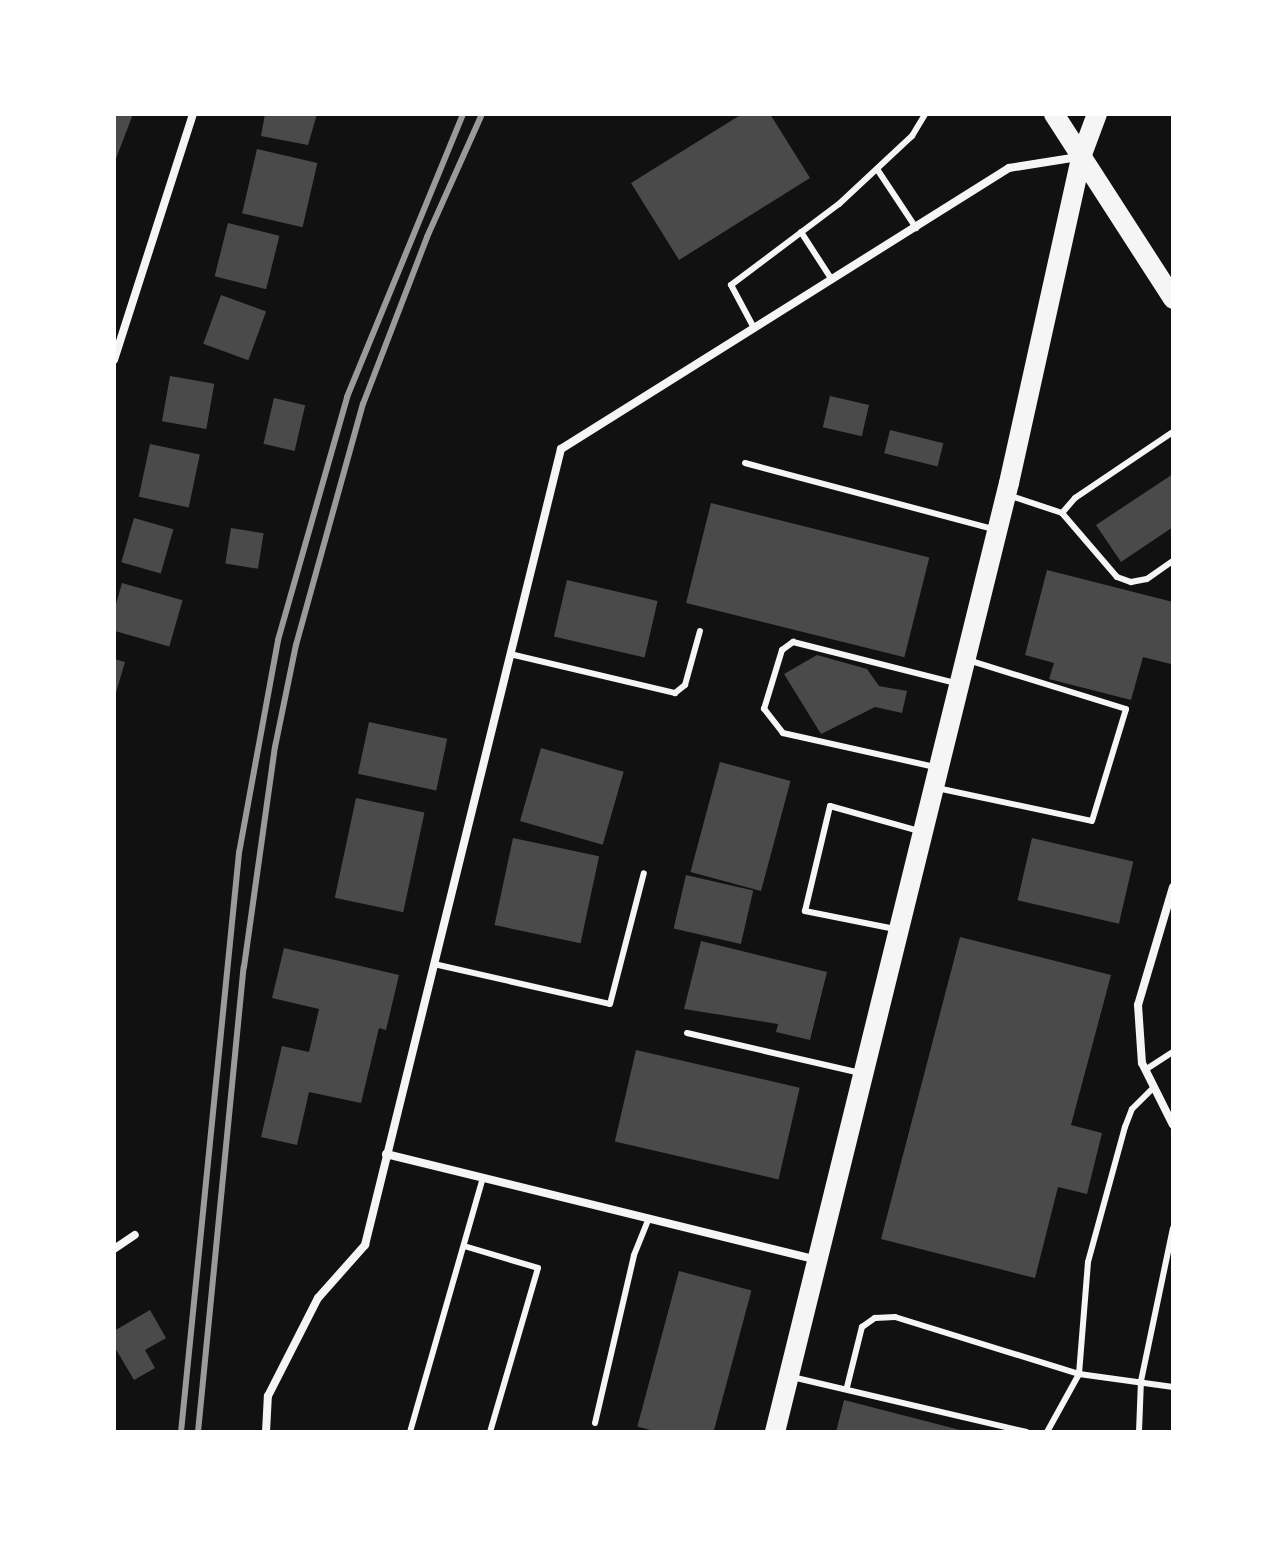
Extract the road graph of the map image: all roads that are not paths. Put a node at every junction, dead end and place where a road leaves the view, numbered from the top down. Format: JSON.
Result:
{"nodes":[{"id":1,"x":193,"y":114,"type":"edge"},
{"id":2,"x":925,"y":114,"type":"edge"},
{"id":3,"x":1054,"y":114,"type":"edge"},
{"id":4,"x":1097,"y":114,"type":"edge"},
{"id":5,"x":1081,"y":157,"type":"junction"},
{"id":6,"x":877,"y":169,"type":"junction"},
{"id":7,"x":916,"y":228,"type":"junction"},
{"id":8,"x":801,"y":232,"type":"junction"},
{"id":9,"x":832,"y":280,"type":"junction"},
{"id":10,"x":1173,"y":299,"type":"edge"},
{"id":11,"x":754,"y":328,"type":"junction"},
{"id":12,"x":114,"y":360,"type":"edge"},
{"id":13,"x":1173,"y":432,"type":"edge"},
{"id":14,"x":745,"y":463,"type":"dead end"},
{"id":15,"x":1006,"y":495,"type":"junction"},
{"id":16,"x":1062,"y":513,"type":"junction"},
{"id":17,"x":997,"y":530,"type":"junction"},
{"id":18,"x":1173,"y":561,"type":"edge"},
{"id":19,"x":700,"y":631,"type":"dead end"},
{"id":20,"x":510,"y":654,"type":"junction"},
{"id":21,"x":965,"y":659,"type":"junction"},
{"id":22,"x":959,"y":684,"type":"junction"},
{"id":23,"x":936,"y":778,"type":"junction"},
{"id":24,"x":923,"y":832,"type":"junction"},
{"id":25,"x":644,"y":873,"type":"dead end"},
{"id":26,"x":1173,"y":887,"type":"edge"},
{"id":27,"x":899,"y":930,"type":"junction"},
{"id":28,"x":434,"y":964,"type":"junction"},
{"id":29,"x":687,"y":1033,"type":"dead end"},
{"id":30,"x":1173,"y":1052,"type":"edge"},
{"id":31,"x":1145,"y":1070,"type":"junction"},
{"id":32,"x":863,"y":1074,"type":"junction"},
{"id":33,"x":1153,"y":1088,"type":"junction"},
{"id":34,"x":1173,"y":1125,"type":"edge"},
{"id":35,"x":386,"y":1154,"type":"junction"},
{"id":36,"x":483,"y":1178,"type":"junction"},
{"id":37,"x":649,"y":1218,"type":"junction"},
{"id":38,"x":1173,"y":1228,"type":"edge"},
{"id":39,"x":135,"y":1235,"type":"dead end"},
{"id":40,"x":464,"y":1246,"type":"junction"},
{"id":41,"x":114,"y":1249,"type":"edge"},
{"id":42,"x":818,"y":1260,"type":"junction"},
{"id":43,"x":1079,"y":1374,"type":"junction"},
{"id":44,"x":789,"y":1376,"type":"junction"},
{"id":45,"x":1141,"y":1381,"type":"junction"},
{"id":46,"x":847,"y":1387,"type":"junction"},
{"id":47,"x":1173,"y":1387,"type":"edge"},
{"id":48,"x":595,"y":1423,"type":"dead end"},
{"id":49,"x":266,"y":1432,"type":"edge"},
{"id":50,"x":410,"y":1432,"type":"edge"},
{"id":51,"x":490,"y":1432,"type":"edge"},
{"id":52,"x":775,"y":1432,"type":"edge"},
{"id":53,"x":1027,"y":1432,"type":"edge"},
{"id":54,"x":1047,"y":1432,"type":"edge"},
{"id":55,"x":1139,"y":1432,"type":"edge"}],
"edges":[{"from":1,"to":12,"type":"street"},
{"from":2,"to":6,"type":"lane"},
{"from":3,"to":5,"type":"main road"},
{"from":4,"to":5,"type":"main road"},
{"from":5,"to":7,"type":"street"},
{"from":5,"to":10,"type":"main road"},
{"from":5,"to":15,"type":"main road"},
{"from":6,"to":7,"type":"lane"},
{"from":6,"to":8,"type":"lane"},
{"from":7,"to":9,"type":"street"},
{"from":8,"to":9,"type":"lane"},
{"from":8,"to":11,"type":"lane"},
{"from":9,"to":11,"type":"street"},
{"from":11,"to":20,"type":"street"},
{"from":13,"to":16,"type":"lane"},
{"from":14,"to":17,"type":"lane"},
{"from":15,"to":16,"type":"lane"},
{"from":15,"to":17,"type":"main road"},
{"from":16,"to":18,"type":"lane"},
{"from":17,"to":21,"type":"main road"},
{"from":19,"to":20,"type":"lane"},
{"from":20,"to":28,"type":"street"},
{"from":21,"to":22,"type":"main road"},
{"from":21,"to":23,"type":"lane"},
{"from":22,"to":23,"type":"main road"},
{"from":22,"to":23,"type":"lane"},
{"from":23,"to":24,"type":"main road"},
{"from":24,"to":27,"type":"main road"},
{"from":24,"to":27,"type":"lane"},
{"from":25,"to":28,"type":"lane"},
{"from":26,"to":31,"type":"street"},
{"from":27,"to":32,"type":"main road"},
{"from":28,"to":35,"type":"street"},
{"from":29,"to":32,"type":"lane"},
{"from":30,"to":31,"type":"lane"},
{"from":31,"to":33,"type":"street"},
{"from":32,"to":42,"type":"main road"},
{"from":33,"to":34,"type":"street"},
{"from":33,"to":43,"type":"lane"},
{"from":35,"to":36,"type":"street"},
{"from":35,"to":49,"type":"street"},
{"from":36,"to":37,"type":"street"},
{"from":36,"to":40,"type":"lane"},
{"from":37,"to":42,"type":"street"},
{"from":37,"to":48,"type":"lane"},
{"from":38,"to":45,"type":"lane"},
{"from":39,"to":41,"type":"street"},
{"from":40,"to":50,"type":"lane"},
{"from":40,"to":51,"type":"lane"},
{"from":42,"to":44,"type":"main road"},
{"from":43,"to":45,"type":"lane"},
{"from":43,"to":46,"type":"lane"},
{"from":43,"to":54,"type":"lane"},
{"from":44,"to":46,"type":"lane"},
{"from":44,"to":52,"type":"main road"},
{"from":45,"to":47,"type":"lane"},
{"from":45,"to":55,"type":"lane"},
{"from":46,"to":53,"type":"lane"}]}
